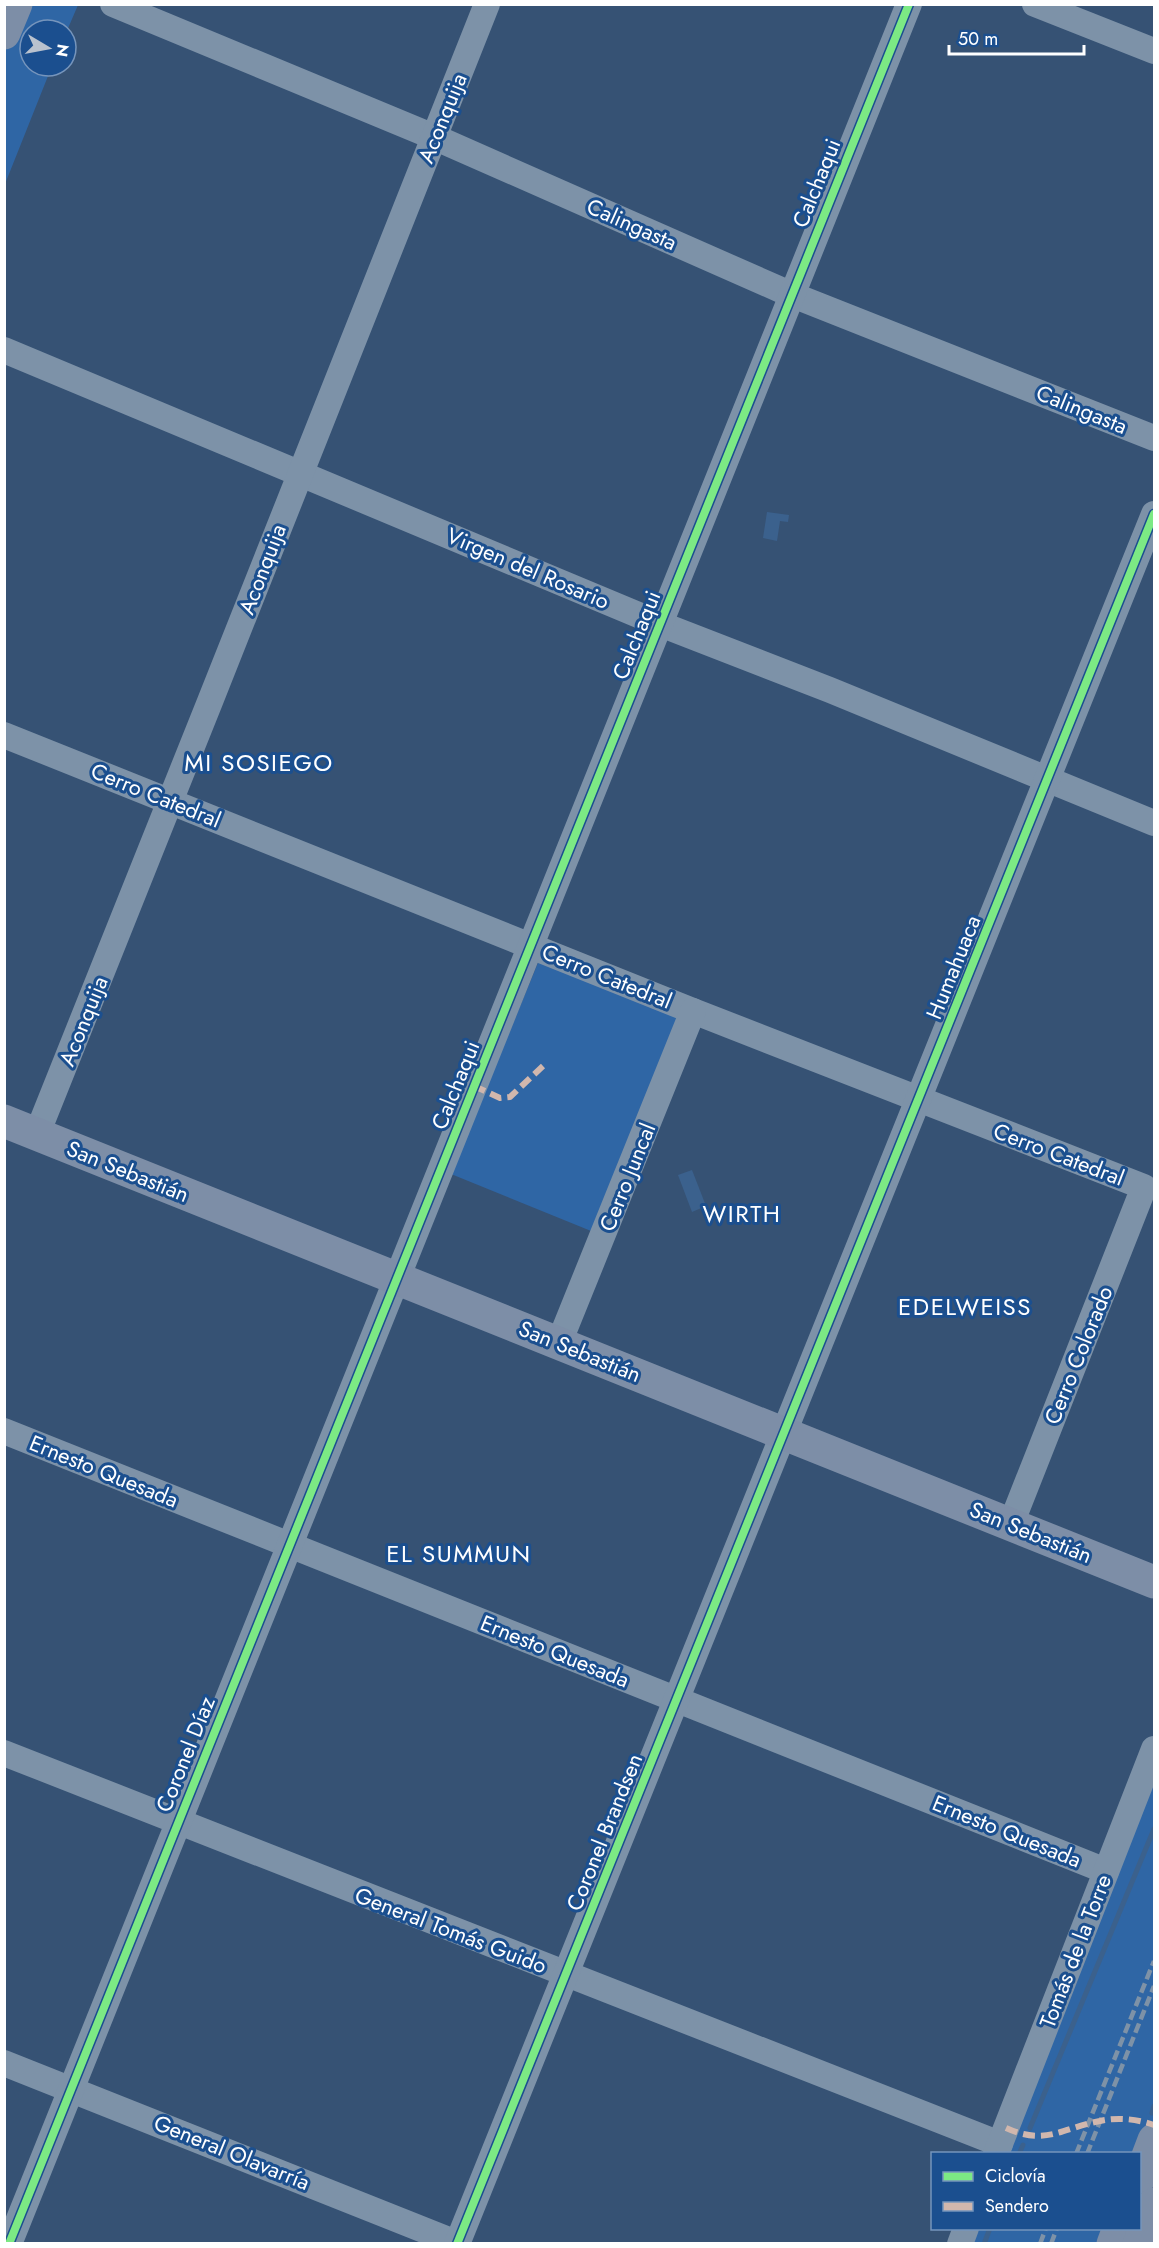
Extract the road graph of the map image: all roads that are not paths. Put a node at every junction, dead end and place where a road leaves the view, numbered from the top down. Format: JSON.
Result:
{"nodes":[{"id":1,"x":16,"y":4,"type":"edge"},
{"id":2,"x":113,"y":4,"type":"edge"},
{"id":3,"x":487,"y":4,"type":"edge"},
{"id":4,"x":909,"y":4,"type":"edge"},
{"id":5,"x":1035,"y":4,"type":"edge"},
{"id":6,"x":4,"y":33,"type":"edge"},
{"id":7,"x":1155,"y":51,"type":"edge"},
{"id":8,"x":434,"y":137,"type":"junction"},
{"id":9,"x":790,"y":294,"type":"junction"},
{"id":10,"x":4,"y":350,"type":"edge"},
{"id":11,"x":1155,"y":438,"type":"edge"},
{"id":12,"x":299,"y":471,"type":"junction"},
{"id":13,"x":1155,"y":514,"type":"edge"},
{"id":14,"x":660,"y":624,"type":"junction"},
{"id":15,"x":4,"y":735,"type":"edge"},
{"id":16,"x":1048,"y":779,"type":"junction"},
{"id":17,"x":172,"y":802,"type":"junction"},
{"id":18,"x":1155,"y":822,"type":"edge"},
{"id":19,"x":531,"y":945,"type":"junction"},
{"id":20,"x":693,"y":1011,"type":"junction"},
{"id":21,"x":919,"y":1099,"type":"junction"},
{"id":22,"x":4,"y":1121,"type":"edge"},
{"id":23,"x":37,"y":1134,"type":"junction"},
{"id":24,"x":1144,"y":1187,"type":"joint"},
{"id":25,"x":396,"y":1278,"type":"junction"},
{"id":26,"x":559,"y":1343,"type":"junction"},
{"id":27,"x":4,"y":1431,"type":"edge"},
{"id":28,"x":784,"y":1434,"type":"junction"},
{"id":29,"x":1011,"y":1524,"type":"junction"},
{"id":30,"x":289,"y":1545,"type":"junction"},
{"id":31,"x":1155,"y":1582,"type":"edge"},
{"id":32,"x":677,"y":1700,"type":"junction"},
{"id":33,"x":1155,"y":1749,"type":"edge"},
{"id":34,"x":4,"y":1753,"type":"edge"},
{"id":35,"x":177,"y":1822,"type":"junction"},
{"id":36,"x":1106,"y":1871,"type":"junction"},
{"id":37,"x":566,"y":1974,"type":"junction"},
{"id":38,"x":4,"y":2063,"type":"edge"},
{"id":39,"x":71,"y":2088,"type":"junction"},
{"id":40,"x":1155,"y":2140,"type":"edge"},
{"id":41,"x":998,"y":2149,"type":"edge"},
{"id":42,"x":1141,"y":2175,"type":"edge"},
{"id":43,"x":1155,"y":2204,"type":"edge"},
{"id":44,"x":966,"y":2230,"type":"edge"},
{"id":45,"x":1119,"y":2230,"type":"edge"},
{"id":46,"x":458,"y":2243,"type":"edge"},
{"id":47,"x":9,"y":2244,"type":"edge"},
{"id":48,"x":960,"y":2244,"type":"edge"},
{"id":49,"x":1113,"y":2244,"type":"edge"},
{"id":50,"x":1138,"y":2244,"type":"edge"}],
"edges":[{"from":1,"to":6,"type":"main road"},
{"from":2,"to":8,"type":"street","name":"Calingasta"},
{"from":3,"to":8,"type":"street","name":"Aconquija"},
{"from":4,"to":9,"type":"street","name":"Calchaqui"},
{"from":5,"to":7,"type":"street"},
{"from":8,"to":9,"type":"street","name":"Calingasta"},
{"from":8,"to":12,"type":"street","name":"Aconquija"},
{"from":9,"to":11,"type":"street","name":"Calingasta"},
{"from":9,"to":14,"type":"street","name":"Calchaqui"},
{"from":10,"to":12,"type":"street","name":"Virgen del Rosario"},
{"from":12,"to":14,"type":"street","name":"Virgen del Rosario"},
{"from":12,"to":17,"type":"street","name":"Aconquija"},
{"from":13,"to":16,"type":"street","name":"Humahuaca"},
{"from":14,"to":16,"type":"street","name":"Virgen del Rosario"},
{"from":14,"to":19,"type":"street","name":"Calchaqui"},
{"from":15,"to":17,"type":"street","name":"Cerro Catedral"},
{"from":16,"to":18,"type":"street","name":"Virgen del Rosario"},
{"from":16,"to":21,"type":"street","name":"Humahuaca"},
{"from":17,"to":19,"type":"street","name":"Cerro Catedral"},
{"from":17,"to":23,"type":"street","name":"Aconquija"},
{"from":19,"to":20,"type":"street","name":"Cerro Catedral"},
{"from":19,"to":25,"type":"street","name":"Calchaqui"},
{"from":20,"to":21,"type":"street","name":"Cerro Catedral"},
{"from":20,"to":26,"type":"street","name":"Cerro Juncal"},
{"from":21,"to":24,"type":"street","name":"Cerro Catedral"},
{"from":21,"to":28,"type":"street","name":"Humahuaca"},
{"from":22,"to":23,"type":"main road","name":"San Sebastián"},
{"from":23,"to":25,"type":"main road","name":"San Sebastián"},
{"from":24,"to":29,"type":"street","name":"Cerro Colorado"},
{"from":25,"to":26,"type":"main road","name":"San Sebastián"},
{"from":25,"to":30,"type":"street","name":"Coronel Díaz"},
{"from":26,"to":28,"type":"main road","name":"San Sebastián"},
{"from":27,"to":30,"type":"street","name":"Ernesto Quesada"},
{"from":28,"to":29,"type":"main road","name":"San Sebastián"},
{"from":28,"to":32,"type":"street","name":"Coronel Brandsen"},
{"from":29,"to":31,"type":"main road","name":"San Sebastián"},
{"from":30,"to":32,"type":"street","name":"Ernesto Quesada"},
{"from":30,"to":35,"type":"street","name":"Coronel Díaz"},
{"from":32,"to":36,"type":"street","name":"Ernesto Quesada"},
{"from":32,"to":37,"type":"street","name":"Coronel Brandsen"},
{"from":33,"to":36,"type":"street","name":"Tomás de la Torre"},
{"from":34,"to":35,"type":"street","name":"General Tomás Guido"},
{"from":35,"to":37,"type":"street","name":"General Tomás Guido"},
{"from":35,"to":39,"type":"street","name":"Coronel Díaz"},
{"from":36,"to":41,"type":"street","name":"Tomás de la Torre"},
{"from":37,"to":41,"type":"street","name":"General Tomás Guido"},
{"from":37,"to":46,"type":"street","name":"Coronel Brandsen"},
{"from":38,"to":39,"type":"street","name":"General Olavarría"},
{"from":39,"to":46,"type":"street","name":"General Olavarría"},
{"from":39,"to":47,"type":"street","name":"Coronel Díaz"},
{"from":40,"to":42,"type":"main road"},
{"from":43,"to":50,"type":"main road"},
{"from":44,"to":48,"type":"street"},
{"from":45,"to":49,"type":"main road"}]}
